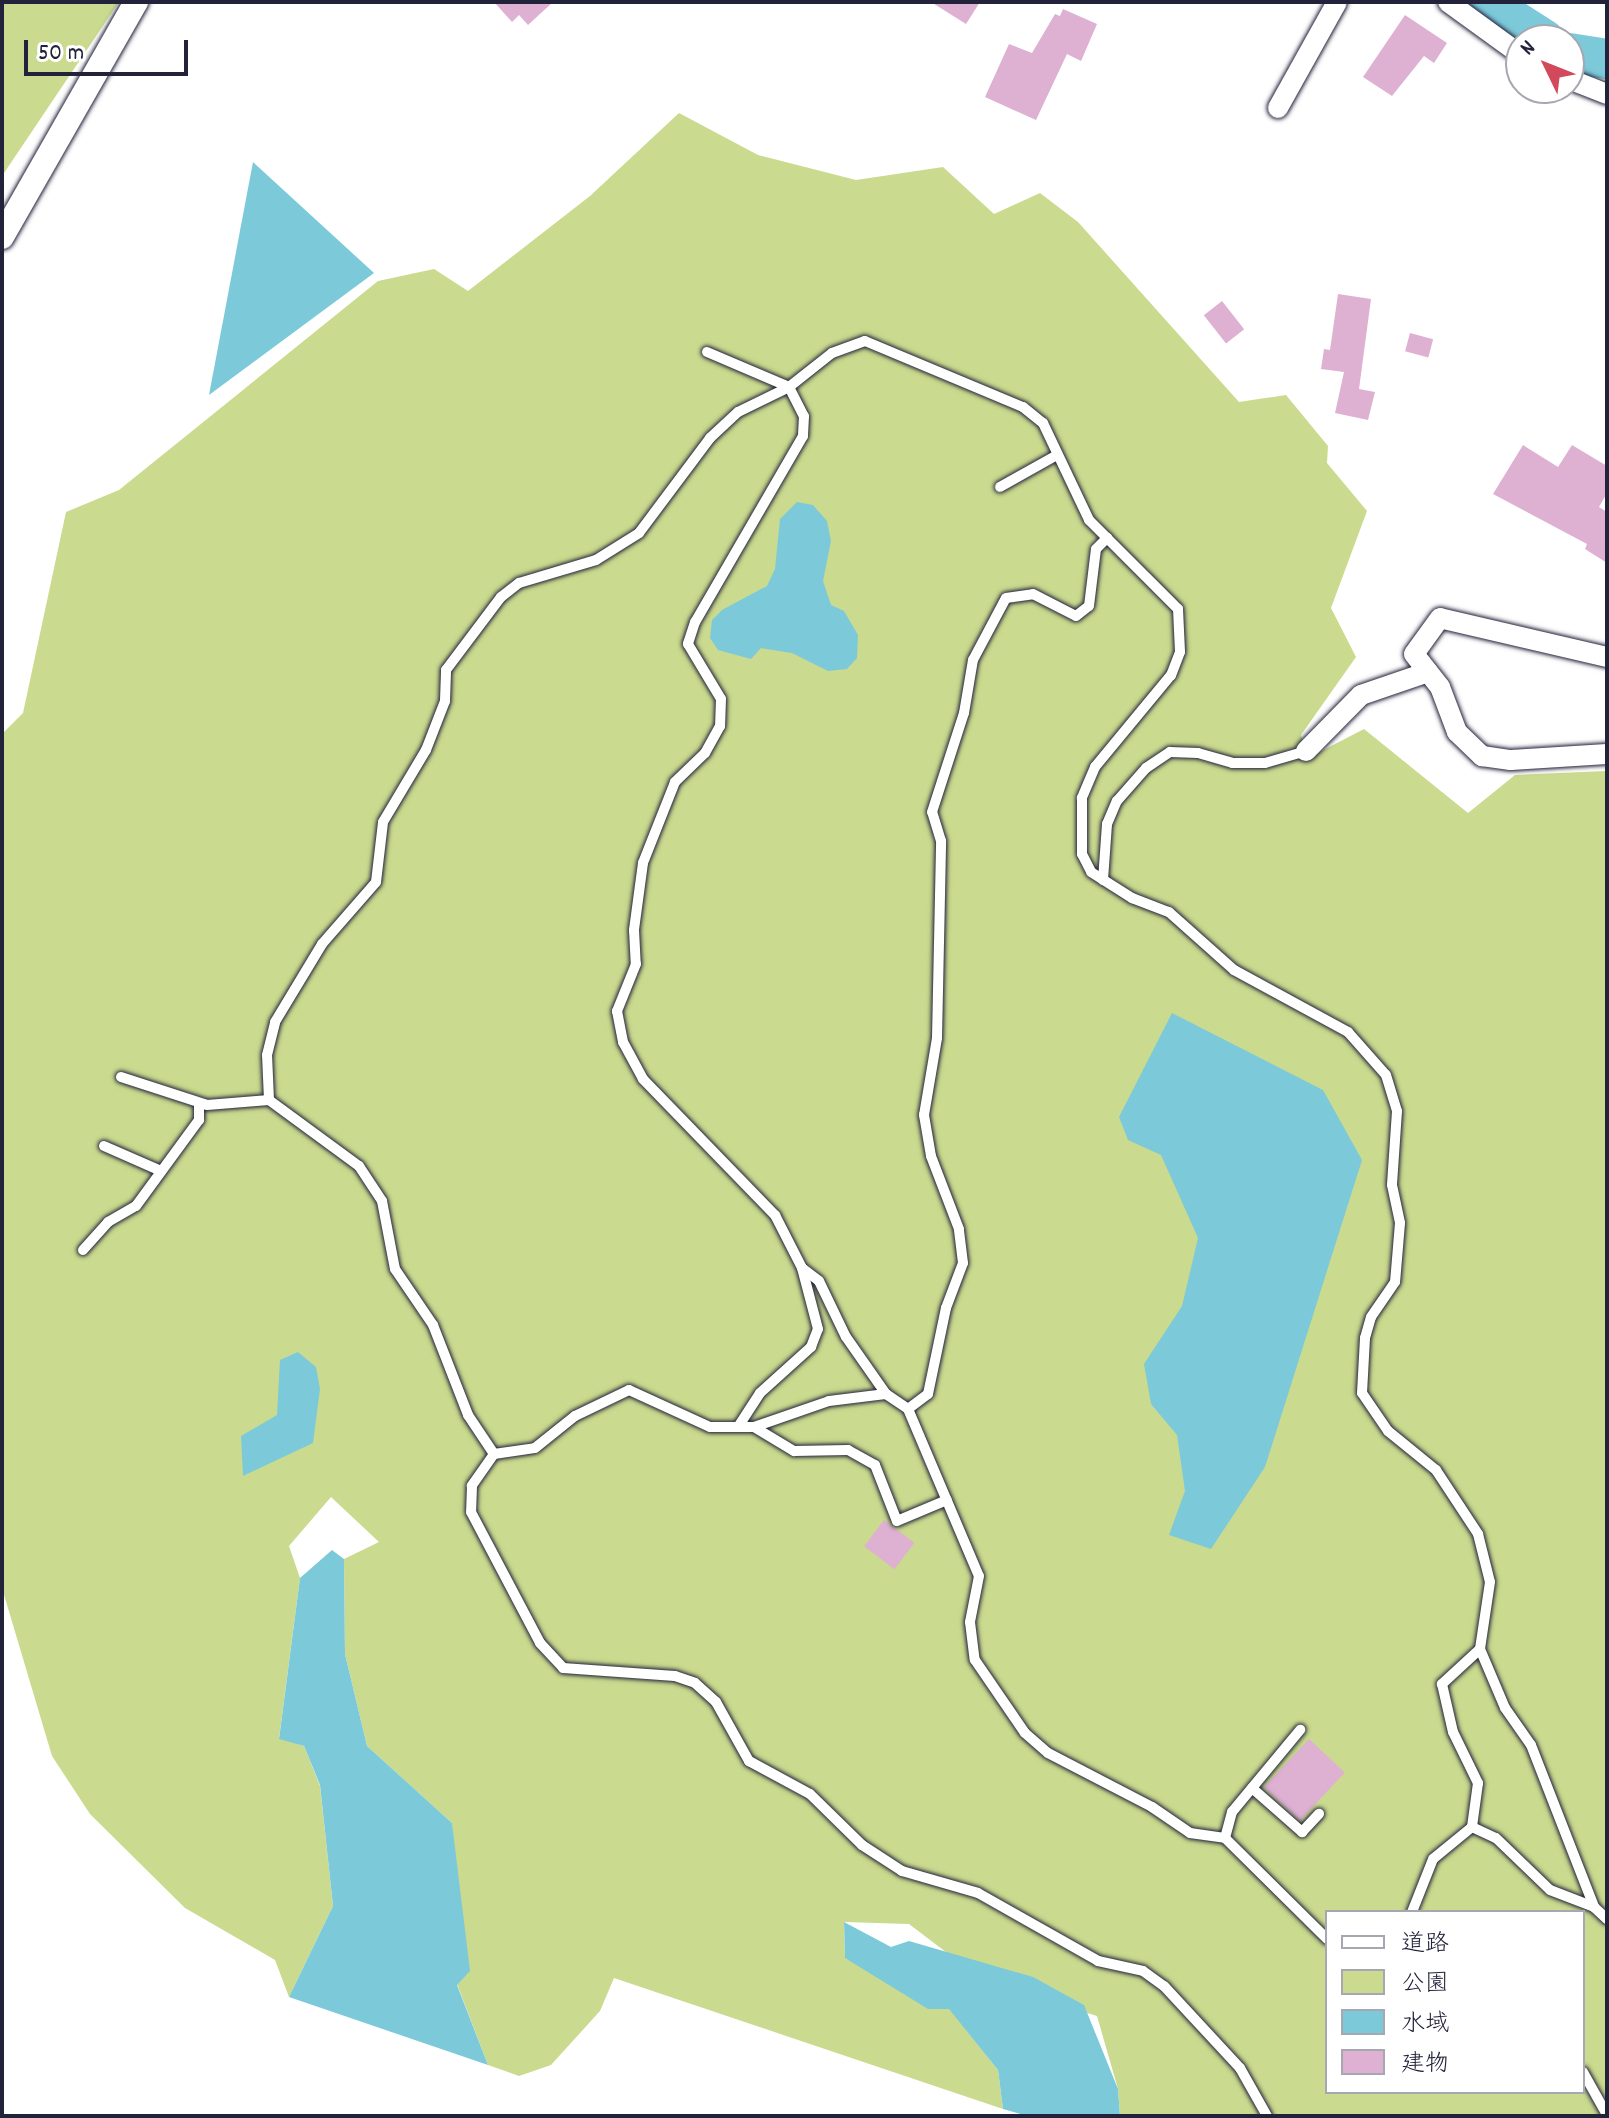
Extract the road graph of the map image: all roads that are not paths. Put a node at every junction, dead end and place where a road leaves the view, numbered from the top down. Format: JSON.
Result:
{"nodes":[{"id":1,"x":136,"y":2,"type":"edge"},
{"id":2,"x":1337,"y":2,"type":"edge"},
{"id":3,"x":1448,"y":2,"type":"edge"},
{"id":4,"x":1505,"y":43,"type":"edge"},
{"id":5,"x":1585,"y":85,"type":"edge"},
{"id":6,"x":1607,"y":94,"type":"edge"},
{"id":7,"x":1278,"y":108,"type":"dead end"},
{"id":8,"x":2,"y":237,"type":"edge"},
{"id":9,"x":707,"y":352,"type":"dead end"},
{"id":10,"x":789,"y":387,"type":"junction"},
{"id":11,"x":1057,"y":455,"type":"junction"},
{"id":12,"x":1000,"y":487,"type":"dead end"},
{"id":13,"x":1107,"y":538,"type":"junction"},
{"id":14,"x":1607,"y":657,"type":"edge"},
{"id":15,"x":1428,"y":672,"type":"junction"},
{"id":16,"x":1306,"y":751,"type":"joint"},
{"id":17,"x":1607,"y":754,"type":"edge"},
{"id":18,"x":1103,"y":880,"type":"junction"},
{"id":19,"x":121,"y":1077,"type":"dead end"},
{"id":20,"x":269,"y":1100,"type":"junction"},
{"id":21,"x":199,"y":1103,"type":"junction"},
{"id":22,"x":104,"y":1146,"type":"dead end"},
{"id":23,"x":161,"y":1171,"type":"junction"},
{"id":24,"x":83,"y":1250,"type":"dead end"},
{"id":25,"x":802,"y":1268,"type":"junction"},
{"id":26,"x":886,"y":1394,"type":"junction"},
{"id":27,"x":908,"y":1409,"type":"junction"},
{"id":28,"x":738,"y":1427,"type":"junction"},
{"id":29,"x":754,"y":1427,"type":"junction"},
{"id":30,"x":494,"y":1454,"type":"junction"},
{"id":31,"x":947,"y":1500,"type":"junction"},
{"id":32,"x":1480,"y":1649,"type":"junction"},
{"id":33,"x":1300,"y":1730,"type":"dead end"},
{"id":34,"x":1252,"y":1788,"type":"junction"},
{"id":35,"x":1319,"y":1814,"type":"dead end"},
{"id":36,"x":1472,"y":1827,"type":"junction"},
{"id":37,"x":1225,"y":1838,"type":"junction"},
{"id":38,"x":1594,"y":1907,"type":"junction"},
{"id":39,"x":1413,"y":1910,"type":"edge"},
{"id":40,"x":1607,"y":1919,"type":"edge"},
{"id":41,"x":1325,"y":1937,"type":"edge"},
{"id":42,"x":1585,"y":2076,"type":"edge"},
{"id":43,"x":1607,"y":2115,"type":"edge"},
{"id":44,"x":1267,"y":2116,"type":"edge"}],
"edges":[{"from":1,"to":8,"type":"street"},
{"from":2,"to":7,"type":"street"},
{"from":3,"to":4,"type":"street"},
{"from":5,"to":6,"type":"street"},
{"from":9,"to":10,"type":"lane"},
{"from":10,"to":11,"type":"lane"},
{"from":10,"to":20,"type":"lane"},
{"from":10,"to":25,"type":"lane"},
{"from":11,"to":12,"type":"lane"},
{"from":11,"to":13,"type":"lane"},
{"from":13,"to":18,"type":"lane"},
{"from":13,"to":27,"type":"lane"},
{"from":14,"to":15,"type":"street"},
{"from":15,"to":16,"type":"street"},
{"from":15,"to":17,"type":"street"},
{"from":16,"to":18,"type":"lane"},
{"from":18,"to":32,"type":"lane"},
{"from":19,"to":21,"type":"lane"},
{"from":20,"to":21,"type":"lane"},
{"from":20,"to":30,"type":"lane"},
{"from":21,"to":23,"type":"lane"},
{"from":22,"to":23,"type":"lane"},
{"from":23,"to":24,"type":"lane"},
{"from":25,"to":26,"type":"lane"},
{"from":25,"to":28,"type":"lane"},
{"from":26,"to":27,"type":"lane"},
{"from":26,"to":29,"type":"lane"},
{"from":27,"to":31,"type":"lane"},
{"from":28,"to":29,"type":"lane"},
{"from":28,"to":30,"type":"lane"},
{"from":29,"to":31,"type":"lane"},
{"from":30,"to":44,"type":"lane"},
{"from":31,"to":37,"type":"lane"},
{"from":32,"to":36,"type":"lane"},
{"from":32,"to":38,"type":"lane"},
{"from":33,"to":34,"type":"lane"},
{"from":34,"to":35,"type":"lane"},
{"from":34,"to":37,"type":"lane"},
{"from":36,"to":38,"type":"lane"},
{"from":36,"to":39,"type":"lane"},
{"from":37,"to":41,"type":"lane"},
{"from":38,"to":40,"type":"lane"},
{"from":42,"to":43,"type":"lane"}]}
